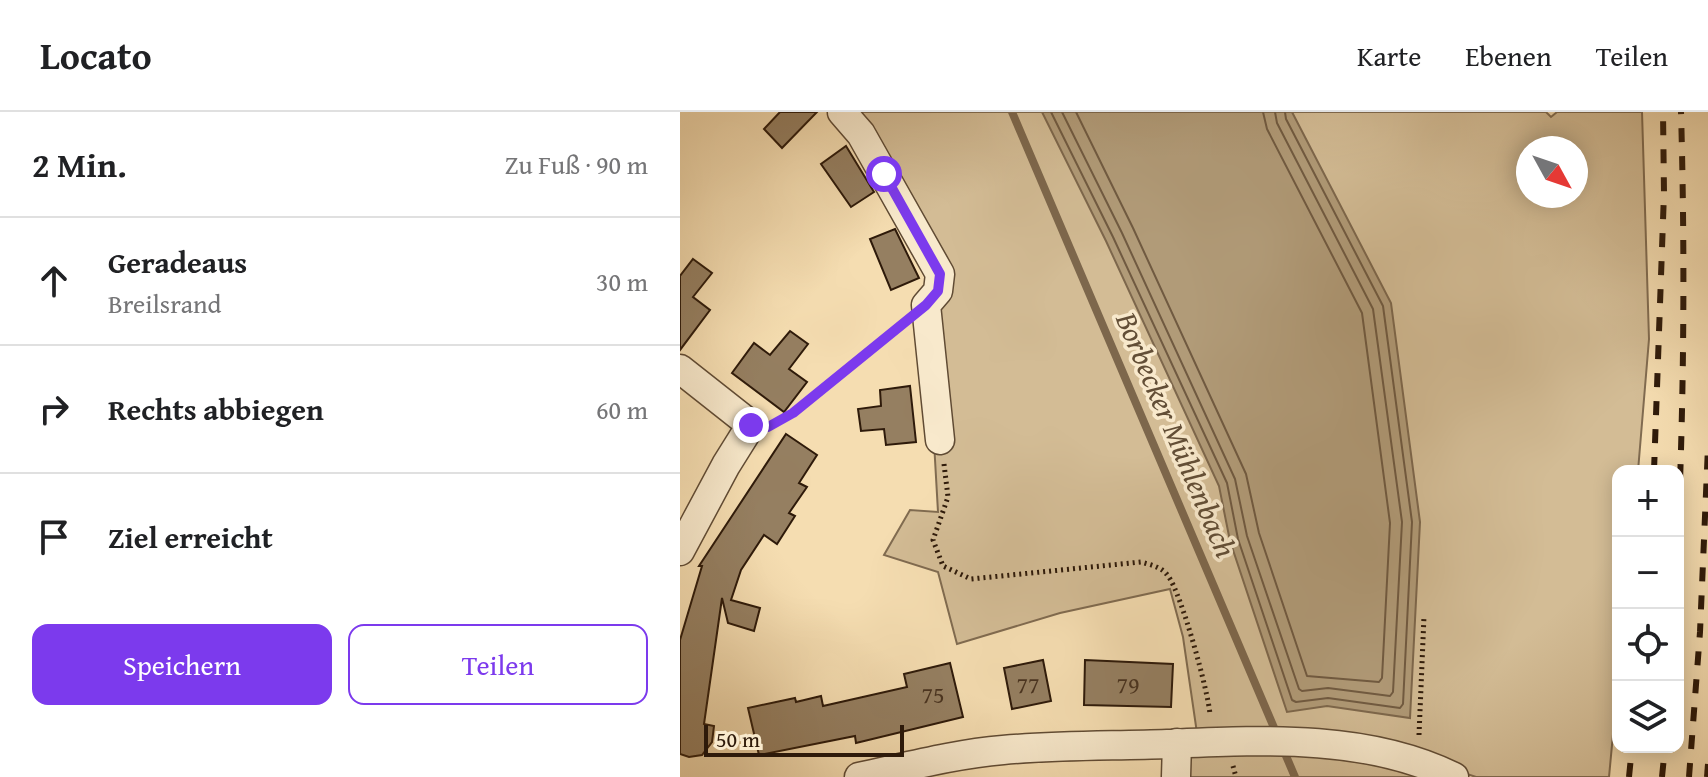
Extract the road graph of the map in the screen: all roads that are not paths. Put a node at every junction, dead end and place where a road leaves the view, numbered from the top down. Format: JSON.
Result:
{"nodes":[{"id":1,"x":842,"y":112,"type":"edge"},
{"id":2,"x":680,"y":369,"type":"edge"},
{"id":3,"x":940,"y":440,"type":"dead end"},
{"id":4,"x":680,"y":551,"type":"edge"},
{"id":5,"x":1177,"y":743,"type":"junction"},
{"id":6,"x":866,"y":776,"type":"edge"},
{"id":7,"x":1176,"y":777,"type":"edge"},
{"id":8,"x":1454,"y":777,"type":"edge"}],
"edges":[{"from":1,"to":3,"type":"street"},
{"from":2,"to":4,"type":"street"},
{"from":5,"to":6,"type":"street"},
{"from":5,"to":7,"type":"street"},
{"from":5,"to":8,"type":"street"}]}
